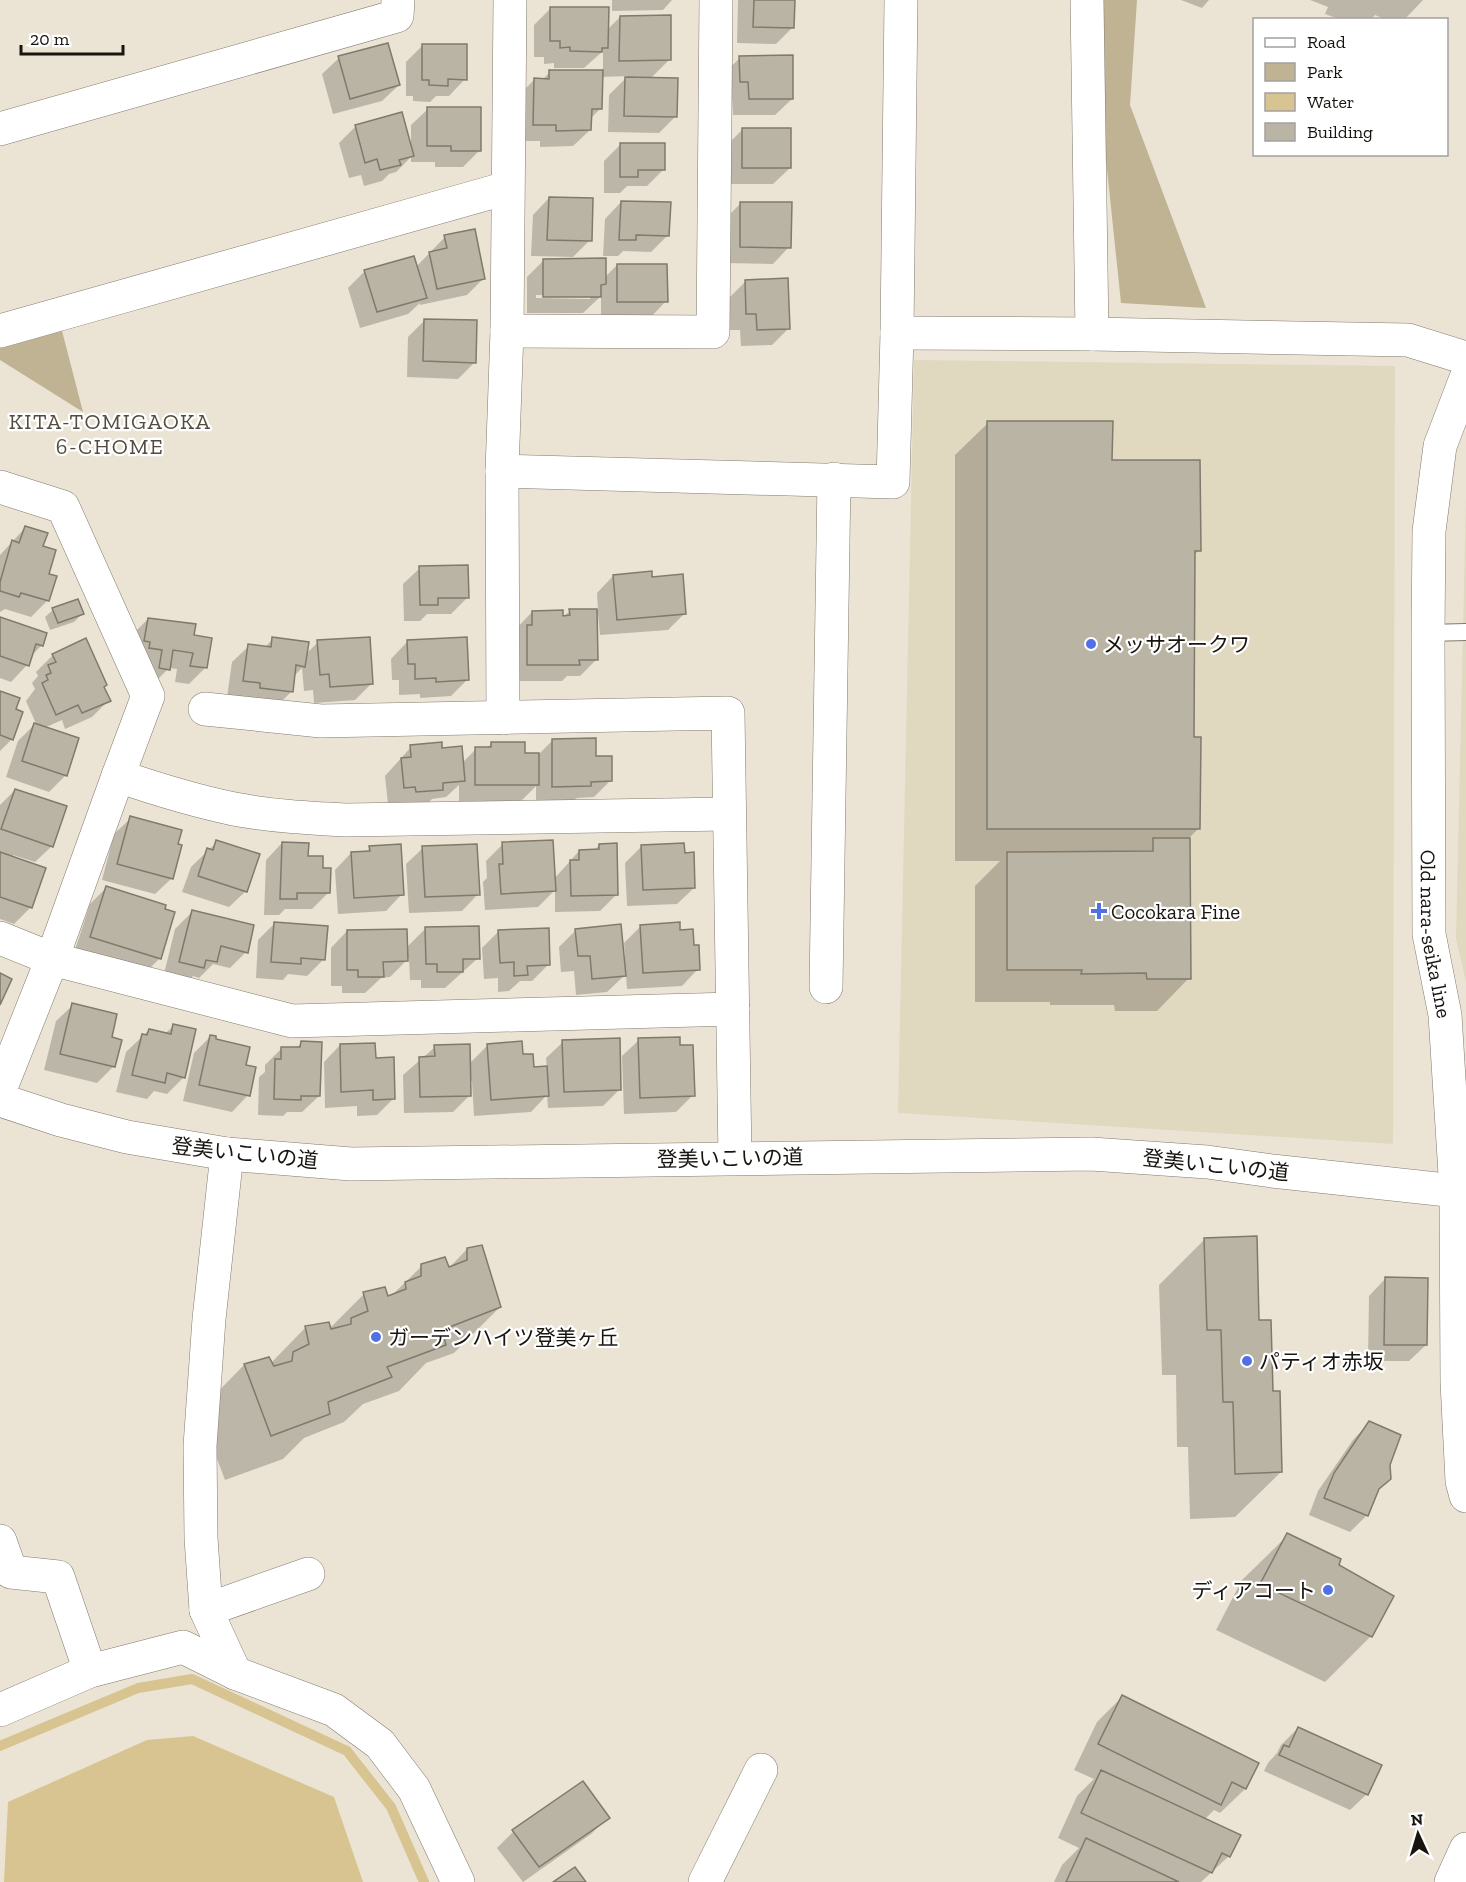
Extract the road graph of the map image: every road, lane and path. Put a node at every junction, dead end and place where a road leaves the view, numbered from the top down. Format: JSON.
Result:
{"nodes":[{"id":1,"x":398,"y":0,"type":"edge"},
{"id":2,"x":510,"y":0,"type":"edge"},
{"id":3,"x":716,"y":0,"type":"edge"},
{"id":4,"x":901,"y":0,"type":"edge"},
{"id":5,"x":1088,"y":0,"type":"edge"},
{"id":6,"x":0,"y":129,"type":"edge"},
{"id":7,"x":507,"y":188,"type":"junction"},
{"id":8,"x":0,"y":331,"type":"edge"},
{"id":9,"x":507,"y":331,"type":"junction"},
{"id":10,"x":897,"y":333,"type":"junction"},
{"id":11,"x":1092,"y":334,"type":"junction"},
{"id":12,"x":1466,"y":358,"type":"edge"},
{"id":13,"x":1466,"y":378,"type":"edge"},
{"id":14,"x":502,"y":471,"type":"junction"},
{"id":15,"x":834,"y":479,"type":"junction"},
{"id":16,"x":3,"y":497,"type":"edge"},
{"id":17,"x":1466,"y":632,"type":"edge"},
{"id":18,"x":1428,"y":633,"type":"junction"},
{"id":19,"x":205,"y":709,"type":"dead end"},
{"id":20,"x":503,"y":718,"type":"junction"},
{"id":21,"x":118,"y":776,"type":"junction"},
{"id":22,"x":728,"y":814,"type":"junction"},
{"id":23,"x":0,"y":938,"type":"edge"},
{"id":24,"x":52,"y":959,"type":"junction"},
{"id":25,"x":826,"y":987,"type":"dead end"},
{"id":26,"x":733,"y":1009,"type":"junction"},
{"id":27,"x":0,"y":1090,"type":"edge"},
{"id":28,"x":0,"y":1100,"type":"edge"},
{"id":29,"x":227,"y":1154,"type":"junction"},
{"id":30,"x":735,"y":1158,"type":"junction"},
{"id":31,"x":1461,"y":1191,"type":"edge"},
{"id":32,"x":1466,"y":1496,"type":"edge"},
{"id":33,"x":0,"y":1541,"type":"edge"},
{"id":34,"x":308,"y":1574,"type":"dead end"},
{"id":35,"x":206,"y":1610,"type":"junction"},
{"id":36,"x":90,"y":1671,"type":"junction"},
{"id":37,"x":235,"y":1672,"type":"junction"},
{"id":38,"x":0,"y":1710,"type":"edge"},
{"id":39,"x":761,"y":1770,"type":"dead end"},
{"id":40,"x":1466,"y":1849,"type":"edge"},
{"id":41,"x":458,"y":1882,"type":"edge"},
{"id":42,"x":705,"y":1882,"type":"edge"},
{"id":43,"x":1451,"y":1882,"type":"edge"}],
"edges":[{"from":1,"to":6,"type":"street"},
{"from":2,"to":7,"type":"street"},
{"from":3,"to":9,"type":"street"},
{"from":4,"to":10,"type":"street"},
{"from":5,"to":11,"type":"street"},
{"from":7,"to":8,"type":"street"},
{"from":7,"to":9,"type":"street"},
{"from":9,"to":14,"type":"street"},
{"from":10,"to":11,"type":"street"},
{"from":10,"to":15,"type":"street"},
{"from":11,"to":12,"type":"street"},
{"from":13,"to":18,"type":"street","name":"Old nara-seika line"},
{"from":14,"to":15,"type":"street"},
{"from":14,"to":20,"type":"street"},
{"from":15,"to":25,"type":"street"},
{"from":16,"to":21,"type":"street"},
{"from":17,"to":18,"type":"lane"},
{"from":18,"to":31,"type":"street","name":"Old nara-seika line"},
{"from":19,"to":20,"type":"street"},
{"from":20,"to":22,"type":"street"},
{"from":21,"to":22,"type":"street"},
{"from":21,"to":24,"type":"street"},
{"from":22,"to":26,"type":"street"},
{"from":23,"to":24,"type":"street"},
{"from":24,"to":26,"type":"street"},
{"from":24,"to":27,"type":"street"},
{"from":26,"to":30,"type":"street"},
{"from":28,"to":29,"type":"street","name":"登美いこいの道"},
{"from":29,"to":30,"type":"street","name":"登美いこいの道"},
{"from":29,"to":35,"type":"street"},
{"from":30,"to":31,"type":"street","name":"登美いこいの道"},
{"from":31,"to":32,"type":"street","name":"Old nara-seika line"},
{"from":33,"to":36,"type":"street"},
{"from":34,"to":35,"type":"street"},
{"from":35,"to":37,"type":"street"},
{"from":36,"to":37,"type":"street"},
{"from":36,"to":38,"type":"street"},
{"from":37,"to":41,"type":"street"},
{"from":39,"to":42,"type":"street"},
{"from":40,"to":43,"type":"street"}]}
